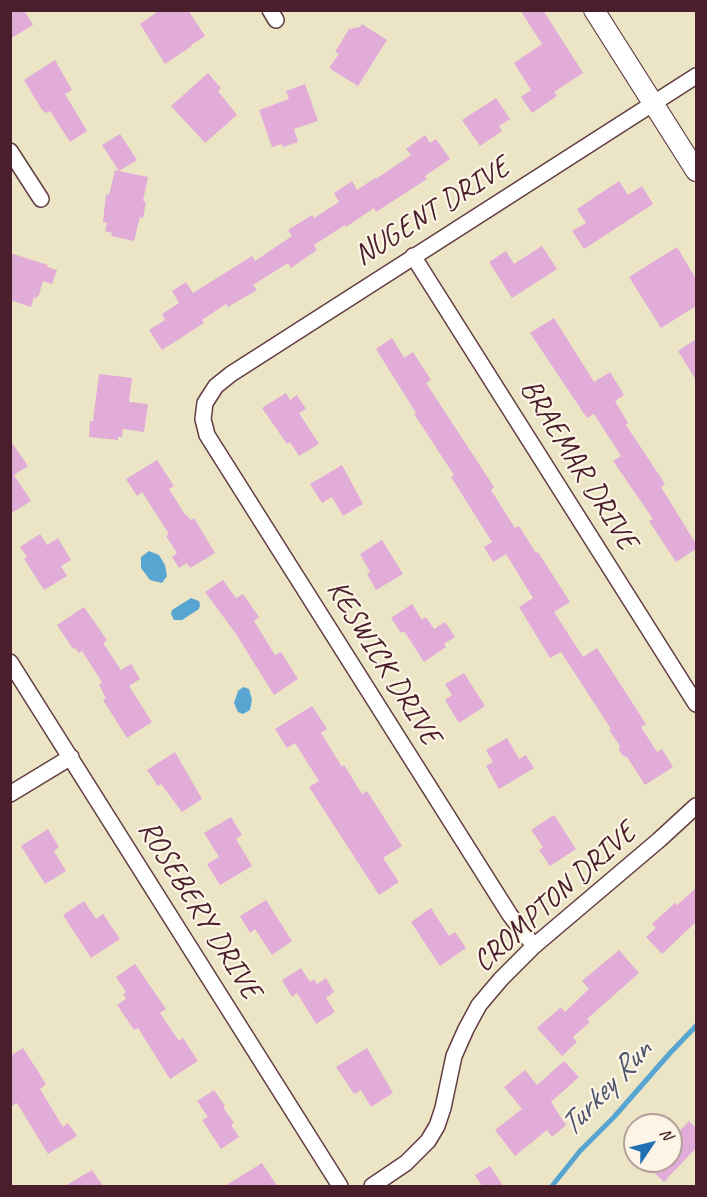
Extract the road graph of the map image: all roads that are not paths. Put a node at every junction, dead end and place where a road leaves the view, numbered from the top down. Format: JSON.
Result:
{"nodes":[{"id":1,"x":594,"y":10,"type":"edge"},
{"id":2,"x":696,"y":76,"type":"edge"},
{"id":3,"x":655,"y":103,"type":"junction"},
{"id":4,"x":10,"y":151,"type":"edge"},
{"id":5,"x":696,"y":171,"type":"edge"},
{"id":6,"x":41,"y":199,"type":"dead end"},
{"id":7,"x":413,"y":256,"type":"junction"},
{"id":8,"x":205,"y":403,"type":"joint"},
{"id":9,"x":10,"y":662,"type":"edge"},
{"id":10,"x":696,"y":704,"type":"edge"},
{"id":11,"x":71,"y":757,"type":"junction"},
{"id":12,"x":10,"y":794,"type":"edge"},
{"id":13,"x":696,"y":806,"type":"edge"},
{"id":14,"x":534,"y":946,"type":"junction"},
{"id":15,"x":340,"y":1186,"type":"edge"},
{"id":16,"x":372,"y":1186,"type":"edge"}],
"edges":[{"from":1,"to":3,"type":"street"},
{"from":2,"to":3,"type":"street","name":"NUGENT DRIVE"},
{"from":3,"to":5,"type":"street"},
{"from":3,"to":7,"type":"street","name":"NUGENT DRIVE"},
{"from":4,"to":6,"type":"street"},
{"from":7,"to":8,"type":"street","name":"NUGENT DRIVE"},
{"from":7,"to":10,"type":"street","name":"BRAEMAR DRIVE"},
{"from":8,"to":14,"type":"street","name":"KESWICK DRIVE"},
{"from":9,"to":11,"type":"street","name":"ROSEBERY DRIVE"},
{"from":11,"to":12,"type":"street"},
{"from":11,"to":15,"type":"street","name":"ROSEBERY DRIVE"},
{"from":13,"to":14,"type":"street","name":"CROMPTON DRIVE"},
{"from":14,"to":16,"type":"street","name":"CROMPTON DRIVE"}]}
